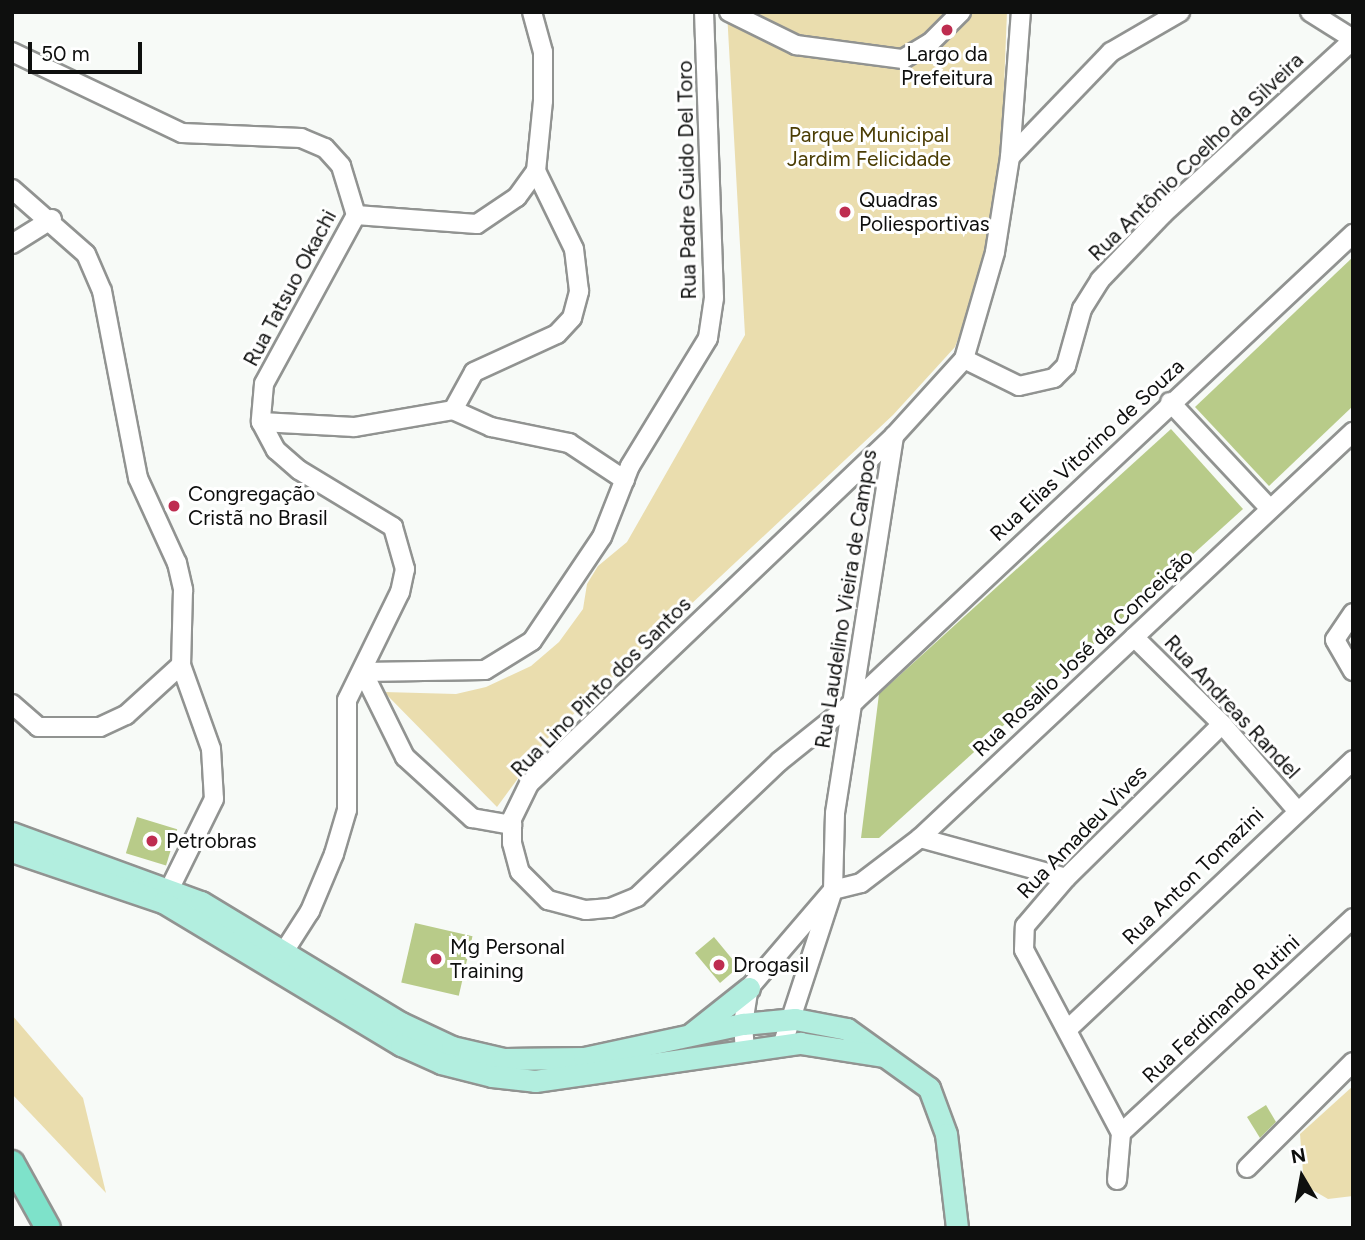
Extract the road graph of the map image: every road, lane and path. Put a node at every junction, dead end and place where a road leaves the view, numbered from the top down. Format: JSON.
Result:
{"nodes":[{"id":1,"x":531,"y":12,"type":"edge"},
{"id":2,"x":704,"y":12,"type":"edge"},
{"id":3,"x":729,"y":12,"type":"edge"},
{"id":4,"x":961,"y":12,"type":"edge"},
{"id":5,"x":1021,"y":12,"type":"edge"},
{"id":6,"x":1180,"y":12,"type":"edge"},
{"id":7,"x":1310,"y":12,"type":"edge"},
{"id":8,"x":1353,"y":40,"type":"edge"},
{"id":9,"x":12,"y":52,"type":"edge"},
{"id":10,"x":1010,"y":157,"type":"junction"},
{"id":11,"x":536,"y":171,"type":"junction"},
{"id":12,"x":12,"y":189,"type":"edge"},
{"id":13,"x":356,"y":215,"type":"junction"},
{"id":14,"x":52,"y":219,"type":"junction"},
{"id":15,"x":1353,"y":234,"type":"edge"},
{"id":16,"x":12,"y":243,"type":"edge"},
{"id":17,"x":964,"y":359,"type":"junction"},
{"id":18,"x":1170,"y":402,"type":"junction"},
{"id":19,"x":453,"y":410,"type":"junction"},
{"id":20,"x":261,"y":422,"type":"junction"},
{"id":21,"x":1353,"y":432,"type":"edge"},
{"id":22,"x":894,"y":436,"type":"junction"},
{"id":23,"x":625,"y":480,"type":"junction"},
{"id":24,"x":1270,"y":509,"type":"junction"},
{"id":25,"x":1353,"y":613,"type":"edge"},
{"id":26,"x":1134,"y":637,"type":"junction"},
{"id":27,"x":181,"y":665,"type":"junction"},
{"id":28,"x":1353,"y":671,"type":"edge"},
{"id":29,"x":363,"y":672,"type":"junction"},
{"id":30,"x":855,"y":701,"type":"junction"},
{"id":31,"x":12,"y":704,"type":"edge"},
{"id":32,"x":1222,"y":724,"type":"junction"},
{"id":33,"x":1353,"y":760,"type":"edge"},
{"id":34,"x":1296,"y":809,"type":"junction"},
{"id":35,"x":512,"y":825,"type":"junction"},
{"id":36,"x":12,"y":833,"type":"edge"},
{"id":37,"x":920,"y":838,"type":"junction"},
{"id":38,"x":12,"y":851,"type":"edge"},
{"id":39,"x":1066,"y":878,"type":"junction"},
{"id":40,"x":833,"y":890,"type":"junction"},
{"id":41,"x":167,"y":895,"type":"junction"},
{"id":42,"x":1353,"y":919,"type":"edge"},
{"id":43,"x":284,"y":950,"type":"junction"},
{"id":44,"x":273,"y":969,"type":"junction"},
{"id":45,"x":749,"y":988,"type":"junction"},
{"id":46,"x":794,"y":1019,"type":"junction"},
{"id":47,"x":743,"y":1024,"type":"junction"},
{"id":48,"x":1069,"y":1029,"type":"junction"},
{"id":49,"x":685,"y":1038,"type":"junction"},
{"id":50,"x":782,"y":1046,"type":"junction"},
{"id":51,"x":745,"y":1052,"type":"junction"},
{"id":52,"x":896,"y":1060,"type":"junction"},
{"id":53,"x":1353,"y":1062,"type":"edge"},
{"id":54,"x":1121,"y":1133,"type":"junction"},
{"id":55,"x":12,"y":1163,"type":"edge"},
{"id":56,"x":1247,"y":1168,"type":"dead end"},
{"id":57,"x":1117,"y":1180,"type":"dead end"},
{"id":58,"x":48,"y":1228,"type":"edge"},
{"id":59,"x":957,"y":1228,"type":"edge"}],
"edges":[{"from":1,"to":11,"type":"street"},
{"from":2,"to":23,"type":"street","name":"Rua Padre Guido Del Toro"},
{"from":3,"to":4,"type":"street"},
{"from":5,"to":10,"type":"street","name":"Rua Laudelino Vieira de Campos"},
{"from":6,"to":10,"type":"street"},
{"from":7,"to":8,"type":"street"},
{"from":8,"to":17,"type":"street","name":"Rua Antônio Coelho da Silveira"},
{"from":9,"to":13,"type":"street","name":"Rua Tatsuo Okachi"},
{"from":10,"to":17,"type":"street","name":"Rua Laudelino Vieira de Campos"},
{"from":11,"to":13,"type":"street"},
{"from":11,"to":19,"type":"street"},
{"from":12,"to":14,"type":"street"},
{"from":13,"to":20,"type":"street","name":"Rua Tatsuo Okachi"},
{"from":14,"to":16,"type":"street"},
{"from":14,"to":27,"type":"street"},
{"from":15,"to":18,"type":"street","name":"Rua Elias Vitorino de Souza"},
{"from":17,"to":22,"type":"street","name":"Rua Laudelino Vieira de Campos"},
{"from":18,"to":24,"type":"street"},
{"from":18,"to":30,"type":"street","name":"Rua Elias Vitorino de Souza"},
{"from":19,"to":20,"type":"street"},
{"from":19,"to":23,"type":"street"},
{"from":20,"to":29,"type":"street"},
{"from":21,"to":24,"type":"street","name":"Rua Rosalio José da Conceição"},
{"from":22,"to":30,"type":"street","name":"Rua Laudelino Vieira de Campos"},
{"from":22,"to":35,"type":"street","name":"Rua Lino Pinto dos Santos"},
{"from":23,"to":29,"type":"street","name":"Rua Padre Guido Del Toro"},
{"from":24,"to":26,"type":"street","name":"Rua Rosalio José da Conceição"},
{"from":25,"to":28,"type":"street"},
{"from":26,"to":32,"type":"street","name":"Rua Andreas Randel"},
{"from":26,"to":37,"type":"street","name":"Rua Rosalio José da Conceição"},
{"from":27,"to":31,"type":"street"},
{"from":27,"to":41,"type":"street"},
{"from":29,"to":35,"type":"street"},
{"from":29,"to":43,"type":"street"},
{"from":30,"to":35,"type":"street"},
{"from":30,"to":40,"type":"street","name":"Rua Laudelino Vieira de Campos"},
{"from":32,"to":34,"type":"street","name":"Rua Andreas Randel"},
{"from":32,"to":39,"type":"street","name":"Rua Amadeu Vives"},
{"from":33,"to":34,"type":"street","name":"Rua Anton Tomazini"},
{"from":34,"to":48,"type":"street","name":"Rua Anton Tomazini"},
{"from":36,"to":41,"type":"main road"},
{"from":37,"to":39,"type":"street"},
{"from":37,"to":40,"type":"street","name":"Rua Rosalio José da Conceição"},
{"from":38,"to":41,"type":"main road"},
{"from":39,"to":48,"type":"street","name":"Rua Amadeu Vives"},
{"from":40,"to":45,"type":"street"},
{"from":40,"to":46,"type":"street"},
{"from":41,"to":43,"type":"main road"},
{"from":41,"to":44,"type":"main road"},
{"from":42,"to":54,"type":"street","name":"Rua Ferdinando Rutini"},
{"from":43,"to":44,"type":"street"},
{"from":43,"to":49,"type":"main road"},
{"from":44,"to":51,"type":"main road"},
{"from":45,"to":47,"type":"street"},
{"from":45,"to":49,"type":"main road"},
{"from":46,"to":47,"type":"main road"},
{"from":46,"to":50,"type":"street"},
{"from":46,"to":52,"type":"main road"},
{"from":47,"to":49,"type":"main road"},
{"from":47,"to":51,"type":"street"},
{"from":48,"to":54,"type":"street","name":"Rua Amadeu Vives"},
{"from":50,"to":51,"type":"main road"},
{"from":50,"to":52,"type":"main road"},
{"from":52,"to":59,"type":"main road"},
{"from":53,"to":56,"type":"street"},
{"from":54,"to":57,"type":"street"},
{"from":55,"to":58,"type":"highway"}]}
